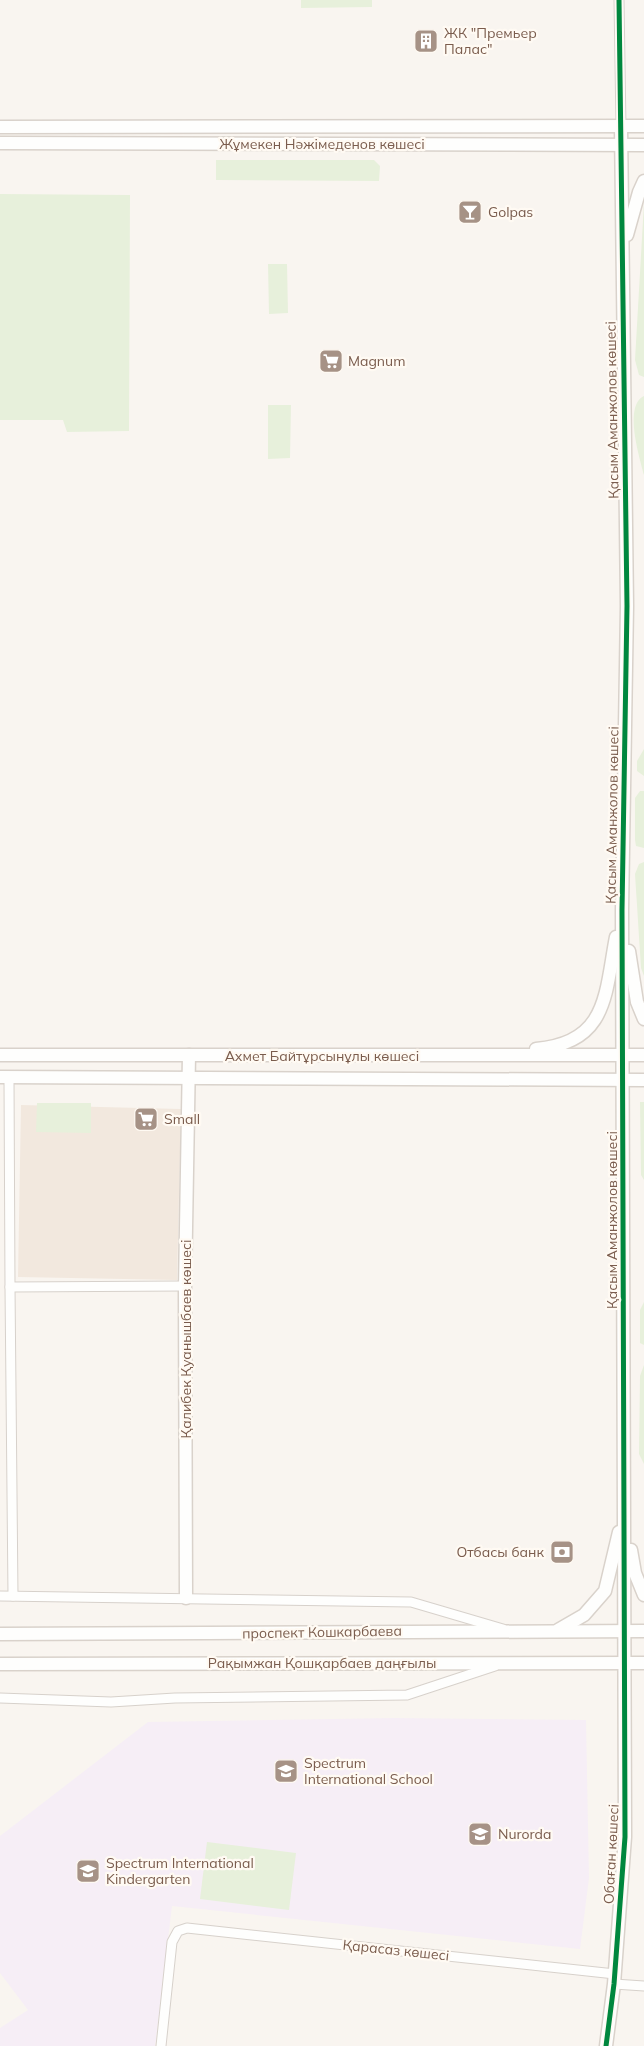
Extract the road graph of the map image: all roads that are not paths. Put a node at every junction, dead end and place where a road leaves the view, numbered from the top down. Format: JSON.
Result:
{"nodes":[{"id":1,"x":619,"y":0,"type":"edge"},
{"id":2,"x":621,"y":126,"type":"junction"},
{"id":3,"x":644,"y":126,"type":"edge"},
{"id":4,"x":0,"y":127,"type":"edge"},
{"id":5,"x":0,"y":143,"type":"edge"},
{"id":6,"x":622,"y":144,"type":"junction"},
{"id":7,"x":644,"y":145,"type":"edge"},
{"id":8,"x":644,"y":181,"type":"edge"},
{"id":9,"x":622,"y":264,"type":"junction"},
{"id":10,"x":622,"y":910,"type":"junction"},
{"id":11,"x":644,"y":1019,"type":"edge"},
{"id":12,"x":0,"y":1055,"type":"edge"},
{"id":13,"x":189,"y":1055,"type":"junction"},
{"id":14,"x":644,"y":1055,"type":"edge"},
{"id":15,"x":453,"y":1056,"type":"junction"},
{"id":16,"x":622,"y":1056,"type":"junction"},
{"id":17,"x":5,"y":1077,"type":"edge"},
{"id":18,"x":189,"y":1079,"type":"junction"},
{"id":19,"x":623,"y":1080,"type":"junction"},
{"id":20,"x":644,"y":1080,"type":"edge"},
{"id":21,"x":184,"y":1286,"type":"junction"},
{"id":22,"x":10,"y":1287,"type":"junction"},
{"id":23,"x":624,"y":1505,"type":"junction"},
{"id":24,"x":644,"y":1595,"type":"edge"},
{"id":25,"x":0,"y":1596,"type":"edge"},
{"id":26,"x":13,"y":1596,"type":"junction"},
{"id":27,"x":186,"y":1598,"type":"junction"},
{"id":28,"x":558,"y":1630,"type":"junction"},
{"id":29,"x":625,"y":1630,"type":"junction"},
{"id":30,"x":510,"y":1631,"type":"junction"},
{"id":31,"x":644,"y":1631,"type":"edge"},
{"id":32,"x":0,"y":1634,"type":"edge"},
{"id":33,"x":505,"y":1663,"type":"junction"},
{"id":34,"x":625,"y":1663,"type":"junction"},
{"id":35,"x":644,"y":1663,"type":"edge"},
{"id":36,"x":0,"y":1664,"type":"edge"},
{"id":37,"x":0,"y":1698,"type":"edge"},
{"id":38,"x":615,"y":1979,"type":"junction"},
{"id":39,"x":644,"y":1986,"type":"edge"},
{"id":40,"x":161,"y":2046,"type":"edge"},
{"id":41,"x":606,"y":2046,"type":"edge"}],
"edges":[{"from":1,"to":2,"type":"street","name":"Қасым Аманжолов көшесі"},
{"from":2,"to":3,"type":"street","name":"Жұмекен Нәжімеденов көшесі"},
{"from":2,"to":4,"type":"street","name":"Жұмекен Нәжімеденов көшесі"},
{"from":2,"to":6,"type":"street","name":"Қасым Аманжолов көшесі"},
{"from":5,"to":6,"type":"street","name":"Жұмекен Нәжімеденов көшесі"},
{"from":6,"to":7,"type":"street","name":"Жұмекен Нәжімеденов көшесі"},
{"from":6,"to":9,"type":"street","name":"Қасым Аманжолов көшесі"},
{"from":8,"to":9,"type":"street"},
{"from":9,"to":10,"type":"street","name":"Қасым Аманжолов көшесі"},
{"from":10,"to":11,"type":"street"},
{"from":10,"to":15,"type":"street"},
{"from":10,"to":16,"type":"street","name":"Қасым Аманжолов көшесі"},
{"from":12,"to":13,"type":"street","name":"Ахмет Байтұрсынұлы көшесі"},
{"from":13,"to":15,"type":"street","name":"Ахмет Байтұрсынұлы көшесі"},
{"from":13,"to":18,"type":"street","name":"Қалибек Қуанышбаев көшесі"},
{"from":14,"to":16,"type":"street","name":"Ахмет Байтұрсынұлы көшесі"},
{"from":15,"to":16,"type":"street","name":"Ахмет Байтұрсынұлы көшесі"},
{"from":16,"to":19,"type":"street","name":"Қасым Аманжолов көшесі"},
{"from":17,"to":18,"type":"street","name":"Ахмет Байтұрсынұлы көшесі"},
{"from":17,"to":22,"type":"street"},
{"from":18,"to":19,"type":"street","name":"Ахмет Байтұрсынұлы көшесі"},
{"from":18,"to":21,"type":"street","name":"Қалибек Қуанышбаев көшесі"},
{"from":19,"to":20,"type":"street","name":"Ахмет Байтұрсынұлы көшесі"},
{"from":19,"to":23,"type":"street","name":"Қасым Аманжолов көшесі"},
{"from":21,"to":22,"type":"street"},
{"from":21,"to":27,"type":"street","name":"Қалибек Қуанышбаев көшесі"},
{"from":22,"to":26,"type":"street"},
{"from":23,"to":24,"type":"street"},
{"from":23,"to":28,"type":"street"},
{"from":23,"to":29,"type":"street","name":"Қасым Аманжолов көшесі"},
{"from":25,"to":26,"type":"street"},
{"from":26,"to":27,"type":"street"},
{"from":27,"to":30,"type":"street"},
{"from":28,"to":29,"type":"street","name":"проспект Кошкарбаева"},
{"from":28,"to":30,"type":"street","name":"проспект Кошкарбаева"},
{"from":29,"to":31,"type":"street","name":"проспект Кошкарбаева"},
{"from":29,"to":34,"type":"street","name":"Обаған көшесі"},
{"from":30,"to":32,"type":"street","name":"проспект Кошкарбаева"},
{"from":33,"to":34,"type":"street","name":"Рақымжан Қошқарбаев даңғылы"},
{"from":33,"to":36,"type":"street","name":"Рақымжан Қошқарбаев даңғылы"},
{"from":33,"to":37,"type":"street"},
{"from":34,"to":35,"type":"street","name":"Рақымжан Қошқарбаев даңғылы"},
{"from":34,"to":38,"type":"street","name":"Обаған көшесі"},
{"from":38,"to":39,"type":"street","name":"Қарасаз көшесі"},
{"from":38,"to":40,"type":"street","name":"Қарасаз көшесі"},
{"from":38,"to":41,"type":"street","name":"Обаған көшесі"}]}
